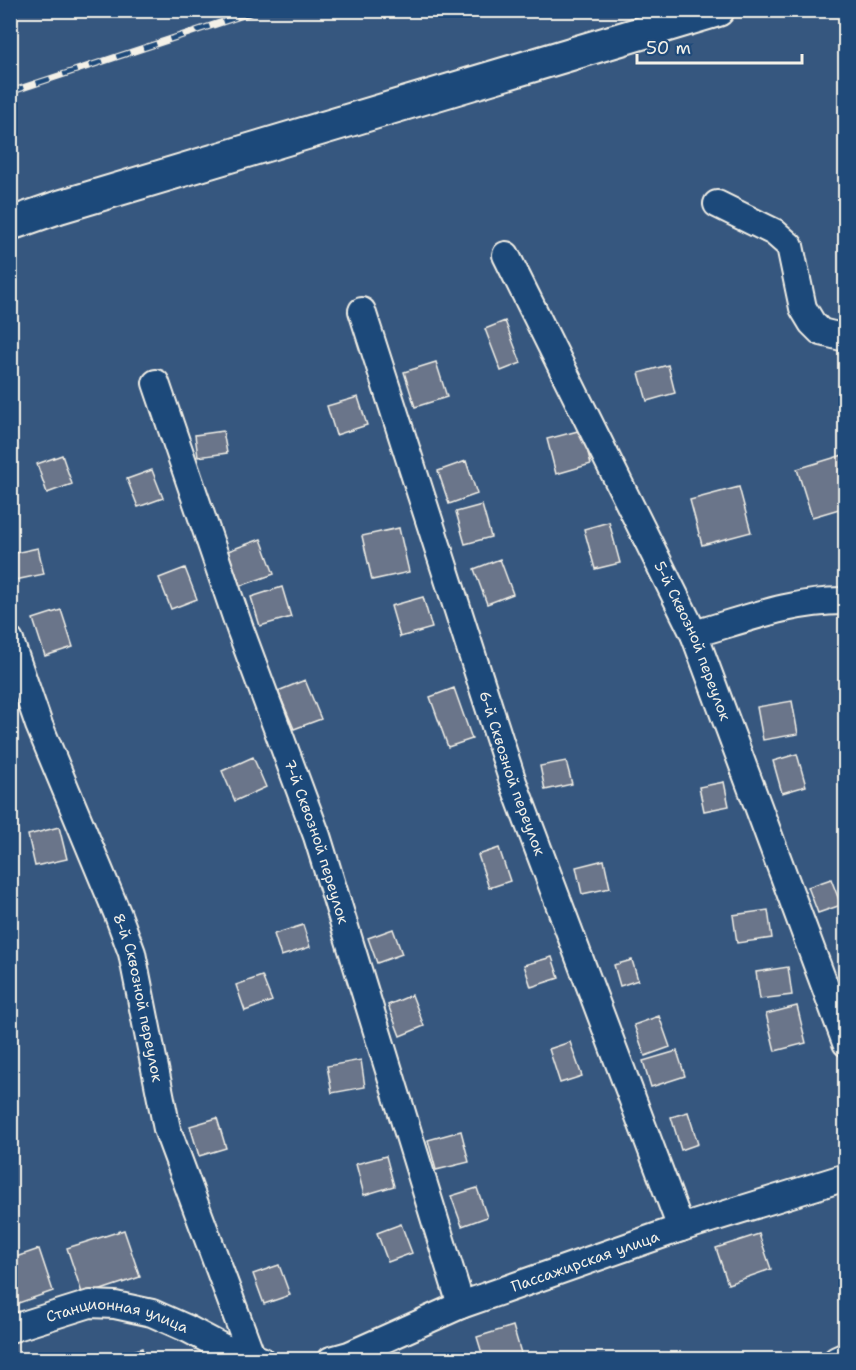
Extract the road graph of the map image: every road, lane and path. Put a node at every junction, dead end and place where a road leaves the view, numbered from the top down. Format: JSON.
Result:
{"nodes":[{"id":1,"x":718,"y":10,"type":"edge"},
{"id":2,"x":717,"y":204,"type":"dead end"},
{"id":3,"x":10,"y":224,"type":"edge"},
{"id":4,"x":506,"y":255,"type":"dead end"},
{"id":5,"x":362,"y":311,"type":"dead end"},
{"id":6,"x":846,"y":338,"type":"edge"},
{"id":7,"x":156,"y":383,"type":"dead end"},
{"id":8,"x":846,"y":601,"type":"edge"},
{"id":9,"x":694,"y":634,"type":"junction"},
{"id":10,"x":10,"y":641,"type":"edge"},
{"id":11,"x":846,"y":1043,"type":"edge"},
{"id":12,"x":846,"y":1177,"type":"edge"},
{"id":13,"x":681,"y":1228,"type":"junction"},
{"id":14,"x":460,"y":1305,"type":"junction"},
{"id":15,"x":10,"y":1329,"type":"edge"},
{"id":16,"x":846,"y":1356,"type":"edge"},
{"id":17,"x":256,"y":1358,"type":"edge"},
{"id":18,"x":332,"y":1359,"type":"edge"},
{"id":19,"x":837,"y":1359,"type":"edge"}],
"edges":[{"from":1,"to":3,"type":"street"},
{"from":2,"to":6,"type":"street"},
{"from":4,"to":9,"type":"street","name":"5-й Сквозной переулок"},
{"from":5,"to":13,"type":"street","name":"6-й Сквозной переулок"},
{"from":7,"to":14,"type":"street","name":"7-й Сквозной переулок"},
{"from":8,"to":9,"type":"street"},
{"from":9,"to":11,"type":"street","name":"5-й Сквозной переулок"},
{"from":10,"to":17,"type":"street","name":"8-й Сквозной переулок"},
{"from":12,"to":13,"type":"street","name":"Пассажирская улица"},
{"from":13,"to":14,"type":"street","name":"Пассажирская улица"},
{"from":14,"to":18,"type":"street","name":"Пассажирская улица"},
{"from":15,"to":17,"type":"street","name":"Станционная улица"},
{"from":16,"to":19,"type":"street"}]}
